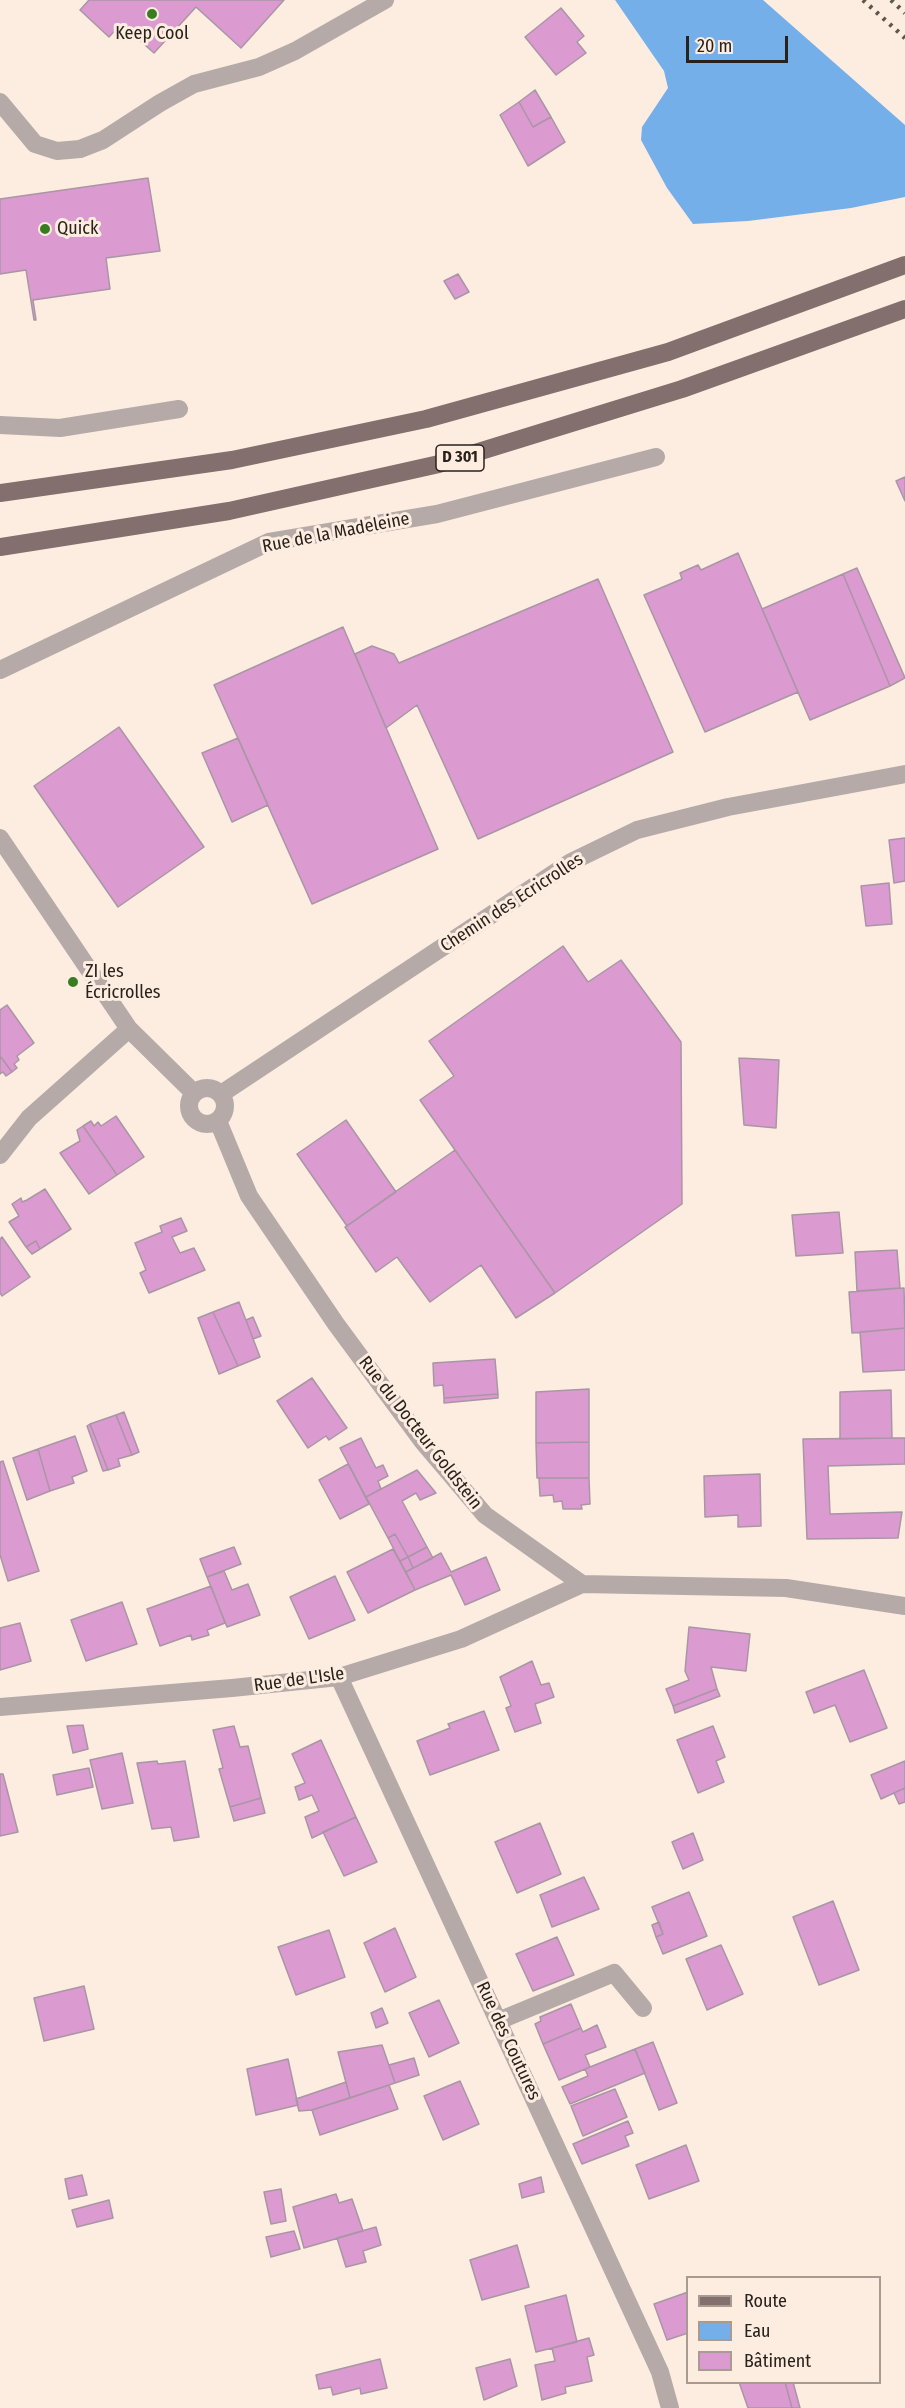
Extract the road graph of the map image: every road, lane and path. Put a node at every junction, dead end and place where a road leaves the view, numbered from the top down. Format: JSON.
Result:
{"nodes":[{"id":1,"x":385,"y":0,"type":"edge"},
{"id":2,"x":0,"y":102,"type":"edge"},
{"id":3,"x":905,"y":265,"type":"edge"},
{"id":4,"x":905,"y":309,"type":"edge"},
{"id":5,"x":178,"y":409,"type":"dead end"},
{"id":6,"x":0,"y":425,"type":"edge"},
{"id":7,"x":656,"y":457,"type":"dead end"},
{"id":8,"x":0,"y":493,"type":"edge"},
{"id":9,"x":0,"y":547,"type":"edge"},
{"id":10,"x":0,"y":669,"type":"edge"},
{"id":11,"x":905,"y":774,"type":"edge"},
{"id":12,"x":0,"y":838,"type":"edge"},
{"id":13,"x":129,"y":1029,"type":"junction"},
{"id":14,"x":194,"y":1093,"type":"junction"},
{"id":15,"x":221,"y":1094,"type":"junction"},
{"id":16,"x":218,"y":1121,"type":"junction"},
{"id":17,"x":0,"y":1155,"type":"edge"},
{"id":18,"x":582,"y":1584,"type":"junction"},
{"id":19,"x":905,"y":1587,"type":"edge"},
{"id":20,"x":902,"y":1609,"type":"edge"},
{"id":21,"x":339,"y":1677,"type":"junction"},
{"id":22,"x":0,"y":1707,"type":"edge"},
{"id":23,"x":643,"y":2008,"type":"dead end"},
{"id":24,"x":498,"y":2021,"type":"junction"},
{"id":25,"x":670,"y":2408,"type":"edge"}],
"edges":[{"from":1,"to":2,"type":"street"},
{"from":3,"to":8,"type":"main road"},
{"from":4,"to":9,"type":"main road","number":"D 301"},
{"from":5,"to":6,"type":"street"},
{"from":7,"to":10,"type":"street","name":"Rue de la Madeleine"},
{"from":11,"to":15,"type":"street","name":"Chemin des Ecricrolles"},
{"from":12,"to":13,"type":"street"},
{"from":13,"to":14,"type":"street"},
{"from":13,"to":17,"type":"street"},
{"from":14,"to":15,"type":"street"},
{"from":14,"to":16,"type":"street"},
{"from":15,"to":16,"type":"street"},
{"from":16,"to":18,"type":"street","name":"Rue du Docteur Goldstein"},
{"from":18,"to":20,"type":"street"},
{"from":18,"to":21,"type":"street","name":"Rue de L'Isle"},
{"from":19,"to":20,"type":"street"},
{"from":21,"to":22,"type":"street","name":"Rue de L'Isle"},
{"from":21,"to":24,"type":"street","name":"Rue des Coutures"},
{"from":23,"to":24,"type":"street"},
{"from":24,"to":25,"type":"street","name":"Rue des Coutures"}]}
